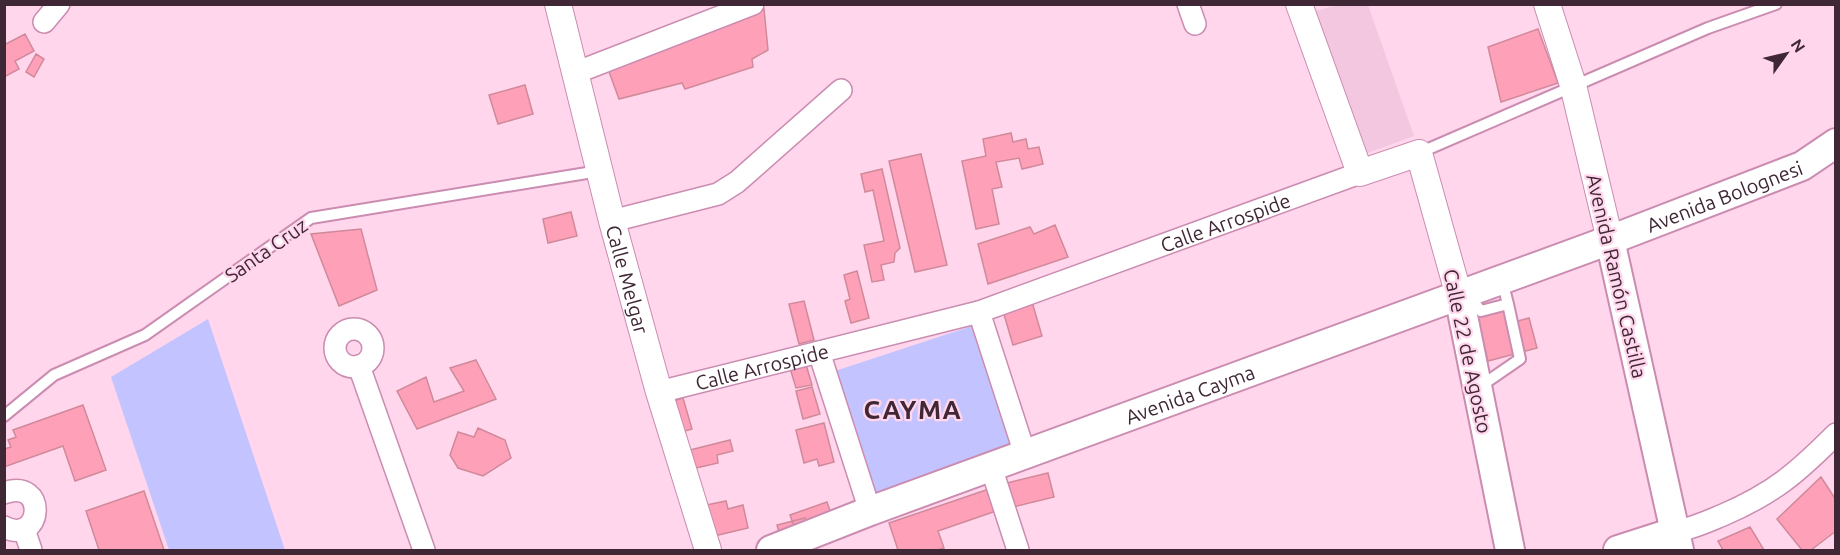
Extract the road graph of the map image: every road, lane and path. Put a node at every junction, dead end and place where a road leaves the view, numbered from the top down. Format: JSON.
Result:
{"nodes":[{"id":1,"x":59,"y":4,"type":"edge"},
{"id":2,"x":558,"y":4,"type":"edge"},
{"id":3,"x":753,"y":4,"type":"edge"},
{"id":4,"x":1299,"y":4,"type":"edge"},
{"id":5,"x":1547,"y":4,"type":"edge"},
{"id":6,"x":1776,"y":4,"type":"edge"},
{"id":7,"x":44,"y":22,"type":"dead end"},
{"id":8,"x":575,"y":73,"type":"junction"},
{"id":9,"x":1574,"y":85,"type":"junction"},
{"id":10,"x":841,"y":90,"type":"dead end"},
{"id":11,"x":1836,"y":143,"type":"edge"},
{"id":12,"x":1419,"y":153,"type":"junction"},
{"id":13,"x":600,"y":171,"type":"junction"},
{"id":14,"x":1360,"y":173,"type":"junction"},
{"id":15,"x":612,"y":221,"type":"junction"},
{"id":16,"x":1610,"y":240,"type":"junction"},
{"id":17,"x":1505,"y":292,"type":"junction"},
{"id":18,"x":1469,"y":308,"type":"junction"},
{"id":19,"x":979,"y":312,"type":"junction"},
{"id":20,"x":819,"y":352,"type":"junction"},
{"id":21,"x":359,"y":366,"type":"dead end"},
{"id":22,"x":1483,"y":387,"type":"junction"},
{"id":23,"x":659,"y":392,"type":"junction"},
{"id":24,"x":4,"y":416,"type":"edge"},
{"id":25,"x":1836,"y":434,"type":"edge"},
{"id":26,"x":1025,"y":454,"type":"junction"},
{"id":27,"x":991,"y":467,"type":"junction"},
{"id":28,"x":4,"y":493,"type":"edge"},
{"id":29,"x":870,"y":511,"type":"junction"},
{"id":30,"x":14,"y":528,"type":"edge"},
{"id":31,"x":1677,"y":541,"type":"edge"},
{"id":32,"x":31,"y":550,"type":"edge"},
{"id":33,"x":424,"y":550,"type":"edge"},
{"id":34,"x":708,"y":550,"type":"edge"},
{"id":35,"x":771,"y":550,"type":"edge"},
{"id":36,"x":1018,"y":550,"type":"edge"},
{"id":37,"x":1510,"y":550,"type":"edge"},
{"id":38,"x":1618,"y":550,"type":"edge"}],
"edges":[{"from":1,"to":7,"type":"street"},
{"from":2,"to":8,"type":"street","name":"Calle Melgar"},
{"from":3,"to":8,"type":"street"},
{"from":4,"to":14,"type":"street"},
{"from":5,"to":9,"type":"street","name":"Avenida Ramón Castilla"},
{"from":6,"to":9,"type":"lane","name":"Calle Arrospide"},
{"from":8,"to":13,"type":"street","name":"Calle Melgar"},
{"from":9,"to":12,"type":"lane","name":"Calle Arrospide"},
{"from":9,"to":16,"type":"street","name":"Avenida Ramón Castilla"},
{"from":10,"to":15,"type":"street"},
{"from":11,"to":16,"type":"main road","name":"Avenida Bolognesi"},
{"from":12,"to":14,"type":"street","name":"Calle Arrospide"},
{"from":12,"to":18,"type":"street","name":"Calle 22 de Agosto"},
{"from":13,"to":15,"type":"street","name":"Calle Melgar"},
{"from":13,"to":24,"type":"lane","name":"Santa Cruz"},
{"from":14,"to":19,"type":"street","name":"Calle Arrospide"},
{"from":15,"to":23,"type":"street","name":"Calle Melgar"},
{"from":16,"to":17,"type":"main road","name":"Avenida Cayma"},
{"from":16,"to":31,"type":"main road","name":"Avenida Ramón Castilla"},
{"from":17,"to":18,"type":"main road","name":"Avenida Cayma"},
{"from":17,"to":22,"type":"lane"},
{"from":18,"to":22,"type":"main road","name":"Calle 22 de Agosto"},
{"from":18,"to":26,"type":"main road","name":"Avenida Cayma"},
{"from":19,"to":20,"type":"street","name":"Calle Arrospide"},
{"from":19,"to":26,"type":"street"},
{"from":20,"to":23,"type":"street","name":"Calle Arrospide"},
{"from":20,"to":29,"type":"street"},
{"from":21,"to":33,"type":"street"},
{"from":22,"to":37,"type":"main road","name":"Calle 22 de Agosto"},
{"from":23,"to":34,"type":"street","name":"Calle Melgar"},
{"from":25,"to":31,"type":"street"},
{"from":26,"to":27,"type":"main road","name":"Avenida Cayma"},
{"from":27,"to":29,"type":"main road","name":"Avenida Cayma"},
{"from":27,"to":36,"type":"street"},
{"from":28,"to":30,"type":"street"},
{"from":29,"to":35,"type":"main road","name":"Avenida Cayma"},
{"from":30,"to":32,"type":"street"},
{"from":31,"to":38,"type":"main road"}]}
